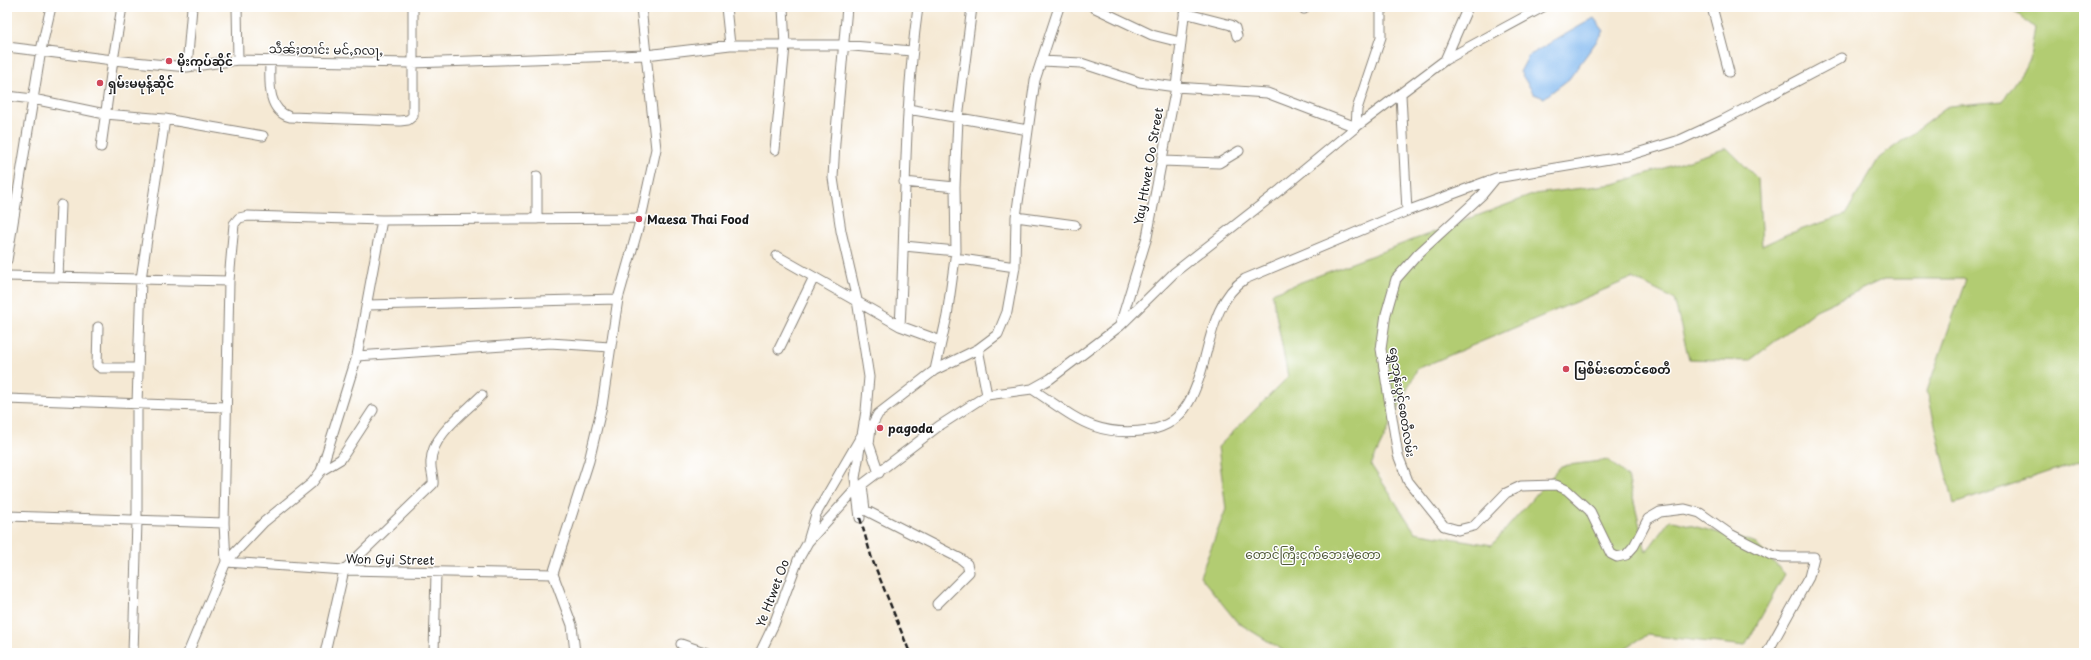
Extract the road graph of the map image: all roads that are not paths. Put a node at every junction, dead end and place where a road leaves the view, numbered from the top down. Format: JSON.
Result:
{"nodes":[{"id":1,"x":51,"y":7,"type":"edge"},
{"id":2,"x":122,"y":7,"type":"edge"},
{"id":3,"x":192,"y":7,"type":"edge"},
{"id":4,"x":237,"y":7,"type":"edge"},
{"id":5,"x":413,"y":7,"type":"edge"},
{"id":6,"x":641,"y":7,"type":"edge"},
{"id":7,"x":726,"y":7,"type":"edge"},
{"id":8,"x":783,"y":7,"type":"edge"},
{"id":9,"x":847,"y":7,"type":"edge"},
{"id":10,"x":918,"y":7,"type":"edge"},
{"id":11,"x":972,"y":7,"type":"edge"},
{"id":12,"x":1058,"y":7,"type":"edge"},
{"id":13,"x":1093,"y":7,"type":"edge"},
{"id":14,"x":1381,"y":7,"type":"edge"},
{"id":15,"x":1468,"y":7,"type":"edge"},
{"id":16,"x":1543,"y":7,"type":"edge"},
{"id":17,"x":1712,"y":7,"type":"edge"},
{"id":18,"x":1184,"y":10,"type":"edge"},
{"id":19,"x":1237,"y":36,"type":"dead end"},
{"id":20,"x":1180,"y":42,"type":"junction"},
{"id":21,"x":730,"y":45,"type":"junction"},
{"id":22,"x":785,"y":46,"type":"junction"},
{"id":23,"x":844,"y":46,"type":"junction"},
{"id":24,"x":7,"y":47,"type":"edge"},
{"id":25,"x":41,"y":50,"type":"junction"},
{"id":26,"x":912,"y":51,"type":"junction"},
{"id":27,"x":646,"y":55,"type":"junction"},
{"id":28,"x":1841,"y":58,"type":"dead end"},
{"id":29,"x":113,"y":60,"type":"junction"},
{"id":30,"x":238,"y":60,"type":"junction"},
{"id":31,"x":270,"y":60,"type":"junction"},
{"id":32,"x":1445,"y":60,"type":"junction"},
{"id":33,"x":1042,"y":61,"type":"junction"},
{"id":34,"x":412,"y":63,"type":"junction"},
{"id":35,"x":187,"y":67,"type":"junction"},
{"id":36,"x":1729,"y":72,"type":"dead end"},
{"id":37,"x":1176,"y":87,"type":"junction"},
{"id":38,"x":1401,"y":95,"type":"junction"},
{"id":39,"x":7,"y":96,"type":"edge"},
{"id":40,"x":33,"y":99,"type":"junction"},
{"id":41,"x":908,"y":109,"type":"junction"},
{"id":42,"x":105,"y":114,"type":"junction"},
{"id":43,"x":958,"y":118,"type":"junction"},
{"id":44,"x":165,"y":120,"type":"junction"},
{"id":45,"x":1356,"y":127,"type":"junction"},
{"id":46,"x":1028,"y":130,"type":"junction"},
{"id":47,"x":263,"y":136,"type":"dead end"},
{"id":48,"x":101,"y":148,"type":"dead end"},
{"id":49,"x":775,"y":150,"type":"dead end"},
{"id":50,"x":1239,"y":150,"type":"dead end"},
{"id":51,"x":1162,"y":161,"type":"junction"},
{"id":52,"x":537,"y":176,"type":"dead end"},
{"id":53,"x":1496,"y":178,"type":"junction"},
{"id":54,"x":904,"y":182,"type":"junction"},
{"id":55,"x":955,"y":188,"type":"junction"},
{"id":56,"x":61,"y":205,"type":"dead end"},
{"id":57,"x":1407,"y":211,"type":"junction"},
{"id":58,"x":1016,"y":217,"type":"junction"},
{"id":59,"x":641,"y":218,"type":"junction"},
{"id":60,"x":537,"y":219,"type":"junction"},
{"id":61,"x":382,"y":220,"type":"junction"},
{"id":62,"x":1075,"y":225,"type":"dead end"},
{"id":63,"x":904,"y":246,"type":"junction"},
{"id":64,"x":955,"y":254,"type":"junction"},
{"id":65,"x":777,"y":256,"type":"dead end"},
{"id":66,"x":7,"y":260,"type":"edge"},
{"id":67,"x":1015,"y":267,"type":"junction"},
{"id":68,"x":7,"y":276,"type":"edge"},
{"id":69,"x":58,"y":277,"type":"junction"},
{"id":70,"x":814,"y":277,"type":"junction"},
{"id":71,"x":141,"y":279,"type":"junction"},
{"id":72,"x":229,"y":281,"type":"junction"},
{"id":73,"x":618,"y":299,"type":"junction"},
{"id":74,"x":857,"y":300,"type":"junction"},
{"id":75,"x":367,"y":305,"type":"junction"},
{"id":76,"x":900,"y":326,"type":"junction"},
{"id":77,"x":1120,"y":326,"type":"junction"},
{"id":78,"x":98,"y":327,"type":"dead end"},
{"id":79,"x":941,"y":341,"type":"junction"},
{"id":80,"x":610,"y":347,"type":"junction"},
{"id":81,"x":779,"y":349,"type":"dead end"},
{"id":82,"x":978,"y":349,"type":"junction"},
{"id":83,"x":357,"y":356,"type":"junction"},
{"id":84,"x":138,"y":368,"type":"junction"},
{"id":85,"x":935,"y":370,"type":"junction"},
{"id":86,"x":1032,"y":389,"type":"junction"},
{"id":87,"x":482,"y":395,"type":"dead end"},
{"id":88,"x":987,"y":395,"type":"junction"},
{"id":89,"x":7,"y":399,"type":"edge"},
{"id":90,"x":137,"y":404,"type":"junction"},
{"id":91,"x":226,"y":407,"type":"junction"},
{"id":92,"x":373,"y":410,"type":"dead end"},
{"id":93,"x":871,"y":427,"type":"junction"},
{"id":94,"x":863,"y":433,"type":"junction"},
{"id":95,"x":321,"y":471,"type":"junction"},
{"id":96,"x":879,"y":473,"type":"junction"},
{"id":97,"x":859,"y":488,"type":"junction"},
{"id":98,"x":7,"y":516,"type":"edge"},
{"id":99,"x":860,"y":518,"type":"dead end"},
{"id":100,"x":137,"y":521,"type":"junction"},
{"id":101,"x":224,"y":523,"type":"junction"},
{"id":102,"x":808,"y":542,"type":"junction"},
{"id":103,"x":226,"y":562,"type":"junction"},
{"id":104,"x":344,"y":570,"type":"junction"},
{"id":105,"x":436,"y":572,"type":"junction"},
{"id":106,"x":553,"y":574,"type":"junction"},
{"id":107,"x":937,"y":604,"type":"dead end"},
{"id":108,"x":681,"y":644,"type":"dead end"},
{"id":109,"x":133,"y":653,"type":"edge"},
{"id":110,"x":188,"y":653,"type":"edge"},
{"id":111,"x":325,"y":653,"type":"edge"},
{"id":112,"x":434,"y":653,"type":"edge"},
{"id":113,"x":575,"y":653,"type":"edge"},
{"id":114,"x":707,"y":653,"type":"edge"},
{"id":115,"x":760,"y":653,"type":"edge"},
{"id":116,"x":1767,"y":653,"type":"edge"}],
"edges":[{"from":1,"to":25,"type":"street"},
{"from":2,"to":29,"type":"street"},
{"from":3,"to":35,"type":"street"},
{"from":4,"to":30,"type":"street"},
{"from":5,"to":34,"type":"street"},
{"from":6,"to":27,"type":"street"},
{"from":7,"to":21,"type":"street"},
{"from":8,"to":22,"type":"street"},
{"from":9,"to":23,"type":"street"},
{"from":10,"to":26,"type":"street"},
{"from":11,"to":43,"type":"street"},
{"from":12,"to":33,"type":"street"},
{"from":13,"to":20,"type":"street"},
{"from":14,"to":45,"type":"street"},
{"from":15,"to":32,"type":"street"},
{"from":16,"to":32,"type":"street"},
{"from":17,"to":36,"type":"street"},
{"from":18,"to":19,"type":"street"},
{"from":18,"to":20,"type":"street","name":"Yay Htwet Oo Street"},
{"from":20,"to":37,"type":"street","name":"Yay Htwet Oo Street"},
{"from":21,"to":22,"type":"street","name":"သဵၼ်ႈတၢင်း မင်ႇၵလႃႇ"},
{"from":21,"to":27,"type":"street","name":"သဵၼ်ႈတၢင်း မင်ႇၵလႃႇ"},
{"from":22,"to":23,"type":"street","name":"သဵၼ်ႈတၢင်း မင်ႇၵလႃႇ"},
{"from":22,"to":49,"type":"street"},
{"from":23,"to":26,"type":"street","name":"သဵၼ်ႈတၢင်း မင်ႇၵလႃႇ"},
{"from":23,"to":74,"type":"street"},
{"from":24,"to":25,"type":"street","name":"သဵၼ်ႈတၢင်း မင်ႇၵလႃႇ"},
{"from":25,"to":29,"type":"street","name":"သဵၼ်ႈတၢင်း မင်ႇၵလႃႇ"},
{"from":25,"to":40,"type":"street"},
{"from":26,"to":41,"type":"street"},
{"from":27,"to":34,"type":"street","name":"သဵၼ်ႈတၢင်း မင်ႇၵလႃႇ"},
{"from":27,"to":59,"type":"street"},
{"from":28,"to":53,"type":"street"},
{"from":29,"to":35,"type":"street","name":"သဵၼ်ႈတၢင်း မင်ႇၵလႃႇ"},
{"from":29,"to":42,"type":"street"},
{"from":30,"to":31,"type":"street","name":"သဵၼ်ႈတၢင်း မင်ႇၵလႃႇ"},
{"from":30,"to":35,"type":"street","name":"သဵၼ်ႈတၢင်း မင်ႇၵလႃႇ"},
{"from":31,"to":34,"type":"street","name":"သဵၼ်ႈတၢင်း မင်ႇၵလႃႇ"},
{"from":31,"to":34,"type":"street"},
{"from":32,"to":38,"type":"street"},
{"from":33,"to":37,"type":"street"},
{"from":33,"to":46,"type":"street"},
{"from":37,"to":45,"type":"street"},
{"from":37,"to":51,"type":"street","name":"Yay Htwet Oo Street"},
{"from":38,"to":45,"type":"street"},
{"from":38,"to":57,"type":"street"},
{"from":39,"to":40,"type":"street"},
{"from":40,"to":42,"type":"street"},
{"from":40,"to":66,"type":"street"},
{"from":41,"to":43,"type":"street"},
{"from":41,"to":54,"type":"street"},
{"from":42,"to":44,"type":"street"},
{"from":42,"to":48,"type":"street"},
{"from":43,"to":46,"type":"street"},
{"from":43,"to":55,"type":"street"},
{"from":44,"to":47,"type":"street"},
{"from":44,"to":71,"type":"street"},
{"from":45,"to":77,"type":"street"},
{"from":46,"to":58,"type":"street"},
{"from":50,"to":51,"type":"street"},
{"from":51,"to":77,"type":"street","name":"Yay Htwet Oo Street"},
{"from":52,"to":60,"type":"street"},
{"from":53,"to":57,"type":"street"},
{"from":53,"to":116,"type":"street","name":"ရွှေဘုန်းပွင့်စေတီလမ်း"},
{"from":54,"to":55,"type":"street"},
{"from":54,"to":63,"type":"street"},
{"from":55,"to":64,"type":"street"},
{"from":56,"to":69,"type":"street"},
{"from":57,"to":86,"type":"street"},
{"from":58,"to":62,"type":"street"},
{"from":58,"to":67,"type":"street"},
{"from":59,"to":60,"type":"street"},
{"from":59,"to":73,"type":"street"},
{"from":60,"to":61,"type":"street"},
{"from":61,"to":72,"type":"street"},
{"from":61,"to":75,"type":"street"},
{"from":63,"to":64,"type":"street"},
{"from":63,"to":76,"type":"street"},
{"from":64,"to":67,"type":"street"},
{"from":64,"to":79,"type":"street"},
{"from":65,"to":70,"type":"street"},
{"from":67,"to":82,"type":"street"},
{"from":68,"to":69,"type":"street"},
{"from":69,"to":71,"type":"street"},
{"from":70,"to":74,"type":"street"},
{"from":70,"to":81,"type":"street"},
{"from":71,"to":72,"type":"street"},
{"from":71,"to":84,"type":"street"},
{"from":72,"to":91,"type":"street"},
{"from":73,"to":75,"type":"street"},
{"from":73,"to":80,"type":"street"},
{"from":74,"to":76,"type":"street"},
{"from":74,"to":94,"type":"street"},
{"from":75,"to":83,"type":"street"},
{"from":76,"to":79,"type":"street"},
{"from":77,"to":86,"type":"street"},
{"from":78,"to":84,"type":"street"},
{"from":79,"to":85,"type":"street"},
{"from":80,"to":83,"type":"street"},
{"from":80,"to":106,"type":"street"},
{"from":82,"to":85,"type":"street"},
{"from":82,"to":88,"type":"street"},
{"from":83,"to":95,"type":"street"},
{"from":84,"to":90,"type":"street"},
{"from":85,"to":93,"type":"street"},
{"from":86,"to":88,"type":"street"},
{"from":87,"to":104,"type":"street"},
{"from":88,"to":96,"type":"street"},
{"from":89,"to":90,"type":"street"},
{"from":90,"to":91,"type":"street"},
{"from":90,"to":100,"type":"street"},
{"from":91,"to":101,"type":"street"},
{"from":92,"to":95,"type":"street"},
{"from":93,"to":94,"type":"street"},
{"from":93,"to":96,"type":"street"},
{"from":94,"to":97,"type":"street"},
{"from":94,"to":102,"type":"street"},
{"from":95,"to":103,"type":"street"},
{"from":96,"to":97,"type":"street"},
{"from":97,"to":99,"type":"street"},
{"from":97,"to":102,"type":"street"},
{"from":97,"to":107,"type":"street"},
{"from":98,"to":100,"type":"street"},
{"from":100,"to":101,"type":"street"},
{"from":100,"to":109,"type":"street"},
{"from":101,"to":103,"type":"street"},
{"from":102,"to":115,"type":"street","name":"Ye Htwet Oo"},
{"from":103,"to":104,"type":"street","name":"Won Gyi Street"},
{"from":103,"to":110,"type":"street"},
{"from":104,"to":105,"type":"street","name":"Won Gyi Street"},
{"from":104,"to":111,"type":"street"},
{"from":105,"to":106,"type":"street","name":"Won Gyi Street"},
{"from":105,"to":112,"type":"street"},
{"from":106,"to":113,"type":"street"},
{"from":108,"to":114,"type":"street"}]}
